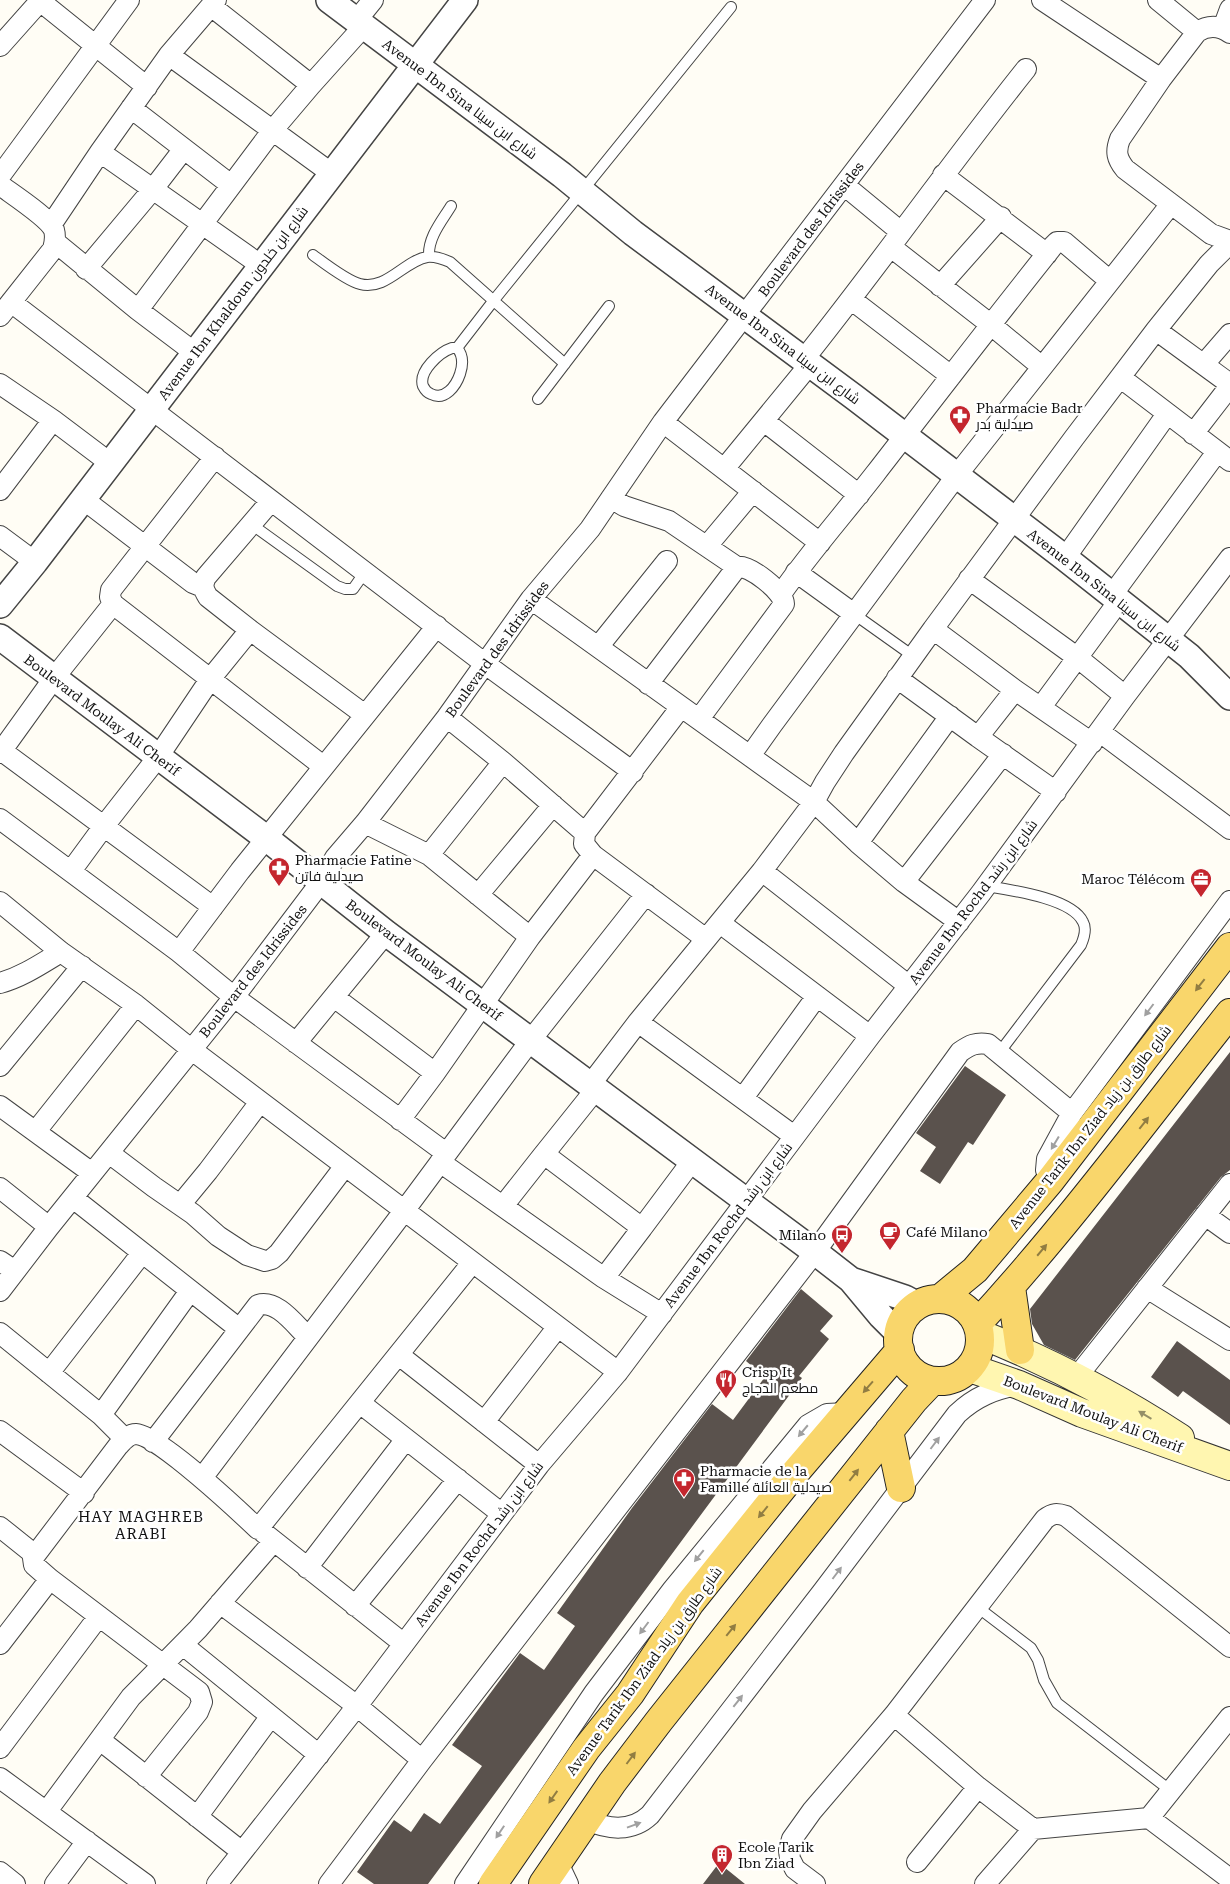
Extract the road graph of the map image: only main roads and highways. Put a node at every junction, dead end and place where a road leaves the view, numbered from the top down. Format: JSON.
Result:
{"nodes":[{"id":1,"x":1230,"y":946,"type":"edge"},
{"id":2,"x":1230,"y":1013,"type":"edge"},
{"id":3,"x":975,"y":1270,"type":"junction"},
{"id":4,"x":1011,"y":1287,"type":"junction"},
{"id":5,"x":921,"y":1300,"type":"junction"},
{"id":6,"x":979,"y":1329,"type":"junction"},
{"id":7,"x":899,"y":1342,"type":"junction"},
{"id":8,"x":1020,"y":1350,"type":"junction"},
{"id":9,"x":970,"y":1368,"type":"junction"},
{"id":10,"x":932,"y":1381,"type":"junction"},
{"id":11,"x":889,"y":1432,"type":"junction"},
{"id":12,"x":1223,"y":1463,"type":"edge"},
{"id":13,"x":901,"y":1488,"type":"road end"},
{"id":14,"x":556,"y":1877,"type":"edge"},
{"id":15,"x":493,"y":1884,"type":"edge"}],
"edges":[{"from":1,"to":3,"type":"main road","name":"Avenue Tarik Ibn Ziad شارع طارق بن زياد","one_way":true},
{"from":4,"to":2,"type":"main road","one_way":true},
{"from":3,"to":5,"type":"main road","name":"Avenue Tarik Ibn Ziad شارع طارق بن زياد"},
{"from":3,"to":5,"type":"main road"},
{"from":4,"to":6,"type":"main road"},
{"from":4,"to":8,"type":"main road"},
{"from":5,"to":6,"type":"main road"},
{"from":5,"to":7,"type":"main road","name":"Avenue Tarik Ibn Ziad شارع طارق بن زياد"},
{"from":6,"to":8,"type":"main road","name":"Boulevard Moulay Ali Cherif"},
{"from":6,"to":9,"type":"main road"},
{"from":7,"to":10,"type":"main road"},
{"from":7,"to":15,"type":"main road","name":"Avenue Tarik Ibn Ziad شارع طارق بن زياد","one_way":true},
{"from":12,"to":8,"type":"main road","name":"Boulevard Moulay Ali Cherif","one_way":true},
{"from":9,"to":10,"type":"main road"},
{"from":9,"to":12,"type":"main road","name":"Boulevard Moulay Ali Cherif"},
{"from":10,"to":11,"type":"main road"},
{"from":11,"to":13,"type":"main road"},
{"from":14,"to":11,"type":"main road","one_way":true}]}
